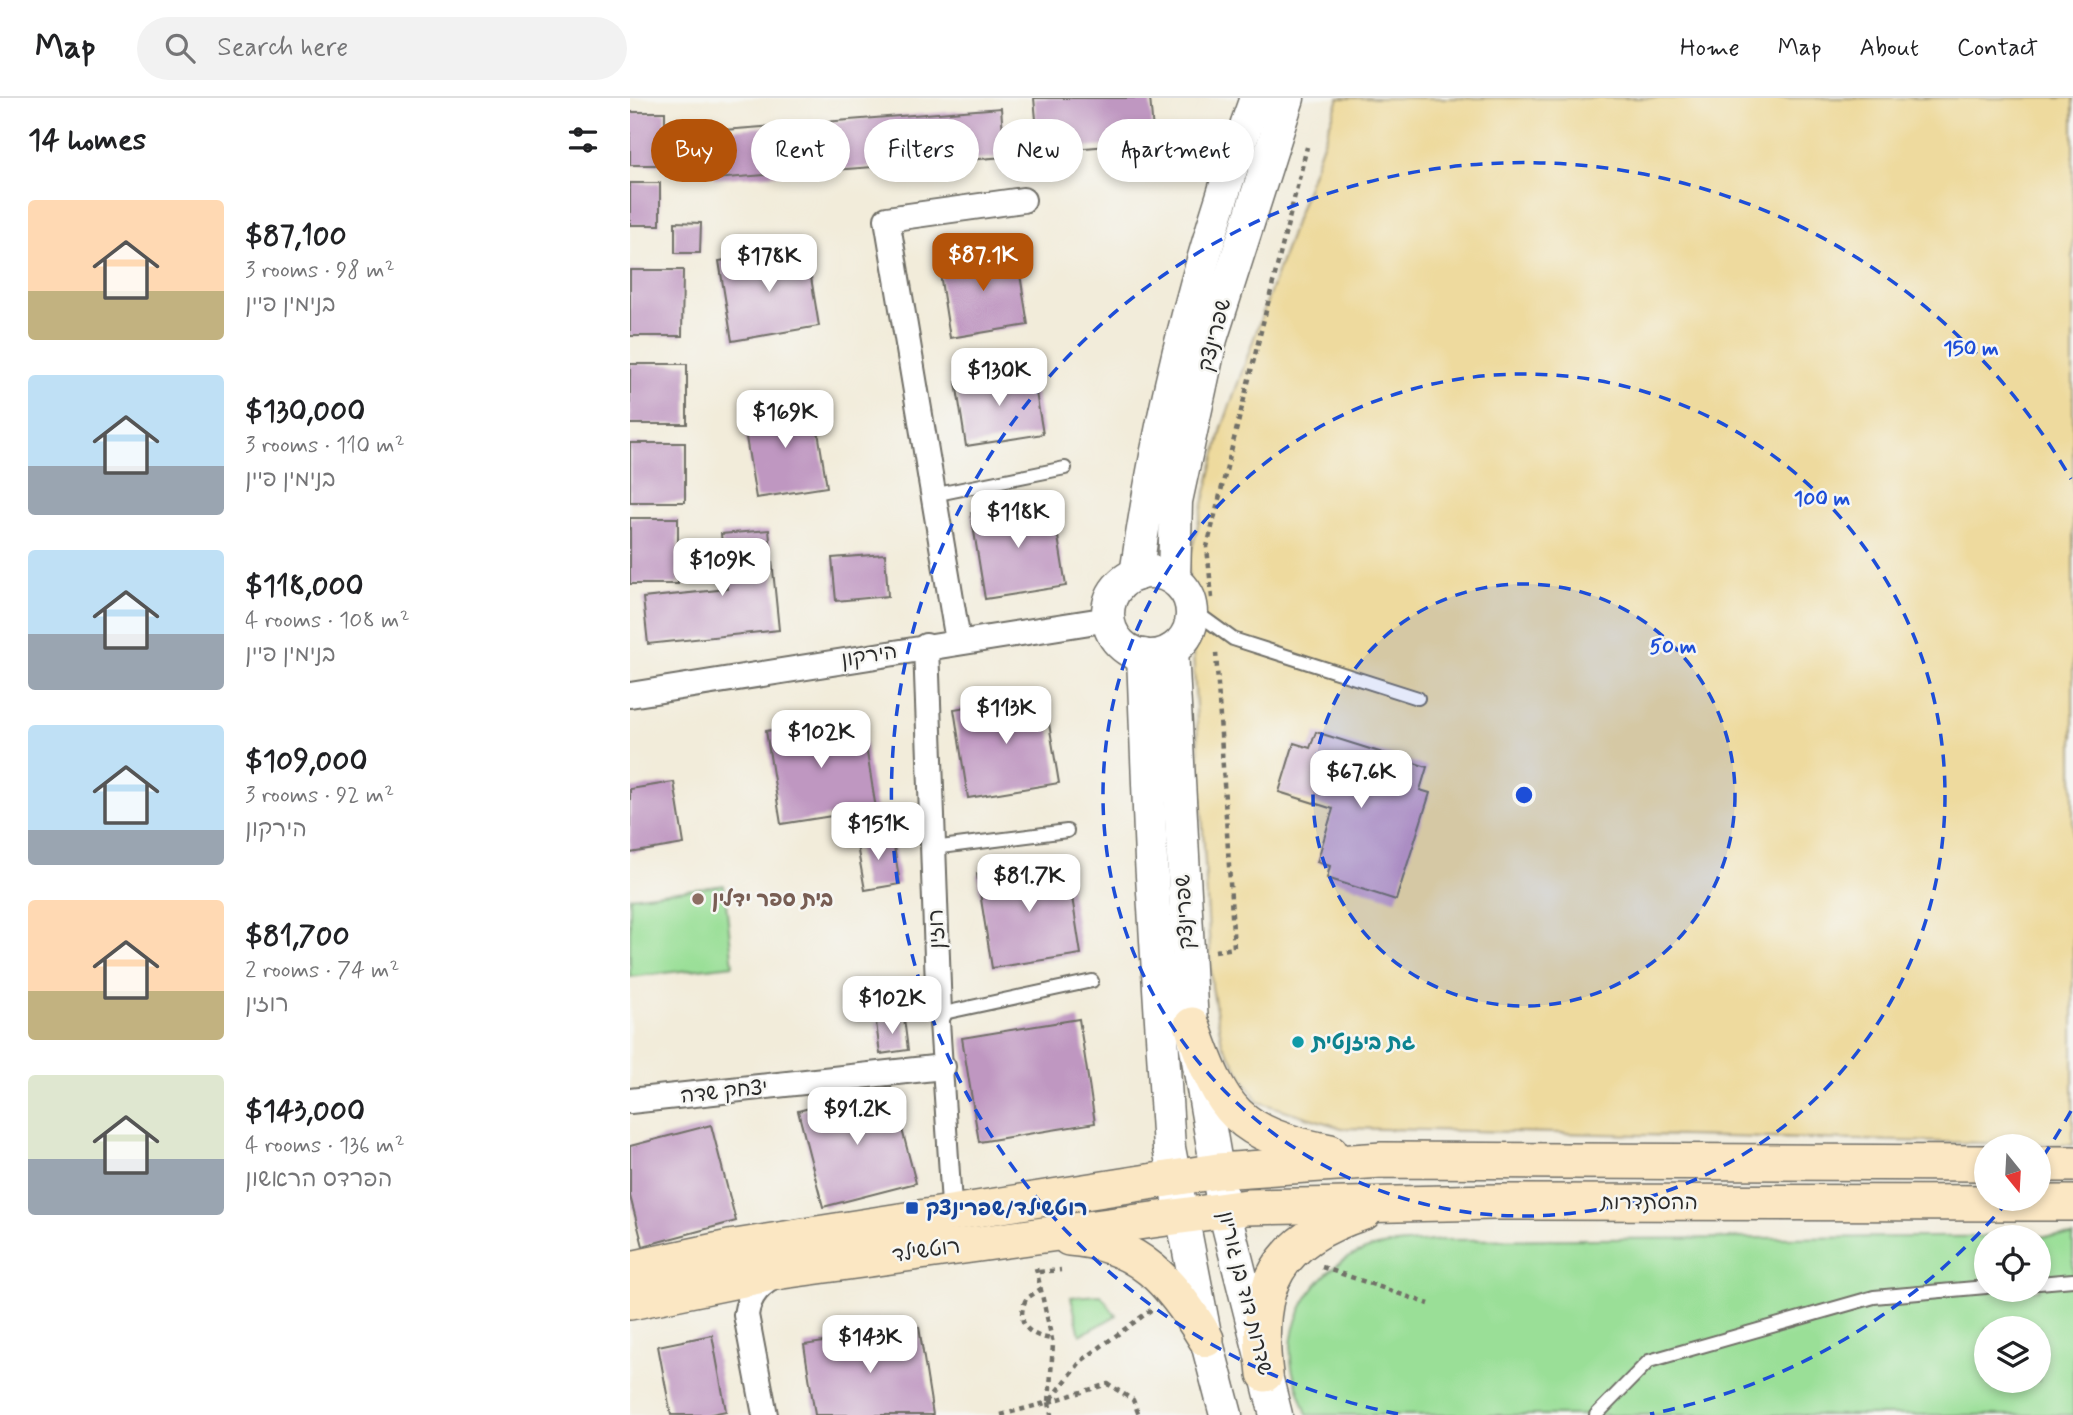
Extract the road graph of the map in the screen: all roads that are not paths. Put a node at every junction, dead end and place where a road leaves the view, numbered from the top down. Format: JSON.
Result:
{"nodes":[{"id":1,"x":1256,"y":98,"type":"edge"},
{"id":2,"x":1288,"y":98,"type":"edge"},
{"id":3,"x":1023,"y":200,"type":"dead end"},
{"id":4,"x":1065,"y":468,"type":"dead end"},
{"id":5,"x":933,"y":495,"type":"junction"},
{"id":6,"x":1136,"y":575,"type":"junction"},
{"id":7,"x":1174,"y":579,"type":"junction"},
{"id":8,"x":1204,"y":618,"type":"junction"},
{"id":9,"x":1109,"y":619,"type":"junction"},
{"id":10,"x":958,"y":641,"type":"junction"},
{"id":11,"x":926,"y":646,"type":"junction"},
{"id":12,"x":1157,"y":652,"type":"junction"},
{"id":13,"x":630,"y":695,"type":"edge"},
{"id":14,"x":1418,"y":698,"type":"dead end"},
{"id":15,"x":1067,"y":831,"type":"dead end"},
{"id":16,"x":933,"y":848,"type":"junction"},
{"id":17,"x":1092,"y":981,"type":"dead end"},
{"id":18,"x":939,"y":1014,"type":"junction"},
{"id":19,"x":1192,"y":1025,"type":"junction"},
{"id":20,"x":943,"y":1067,"type":"junction"},
{"id":21,"x":630,"y":1101,"type":"edge"},
{"id":22,"x":1382,"y":1160,"type":"junction"},
{"id":23,"x":1974,"y":1163,"type":"edge"},
{"id":24,"x":2051,"y":1164,"type":"edge"},
{"id":25,"x":2073,"y":1164,"type":"edge"},
{"id":26,"x":1218,"y":1171,"type":"junction"},
{"id":27,"x":1174,"y":1177,"type":"junction"},
{"id":28,"x":2073,"y":1203,"type":"edge"},
{"id":29,"x":1404,"y":1204,"type":"junction"},
{"id":30,"x":1224,"y":1210,"type":"junction"},
{"id":31,"x":2073,"y":1211,"type":"edge"},
{"id":32,"x":952,"y":1212,"type":"junction"},
{"id":33,"x":1181,"y":1215,"type":"junction"},
{"id":34,"x":1020,"y":1236,"type":"junction"},
{"id":35,"x":630,"y":1269,"type":"edge"},
{"id":36,"x":782,"y":1271,"type":"junction"},
{"id":37,"x":2073,"y":1280,"type":"edge"},
{"id":38,"x":2051,"y":1282,"type":"edge"},
{"id":39,"x":1974,"y":1288,"type":"edge"},
{"id":40,"x":630,"y":1302,"type":"edge"},
{"id":41,"x":1206,"y":1339,"type":"junction"},
{"id":42,"x":1265,"y":1374,"type":"junction"},
{"id":43,"x":765,"y":1415,"type":"edge"},
{"id":44,"x":1226,"y":1415,"type":"edge"},
{"id":45,"x":1276,"y":1415,"type":"edge"},
{"id":46,"x":1596,"y":1415,"type":"edge"}],
"edges":[{"from":1,"to":6,"type":"street","name":"שפרינצק"},
{"from":2,"to":7,"type":"street","name":"שפרינצק"},
{"from":3,"to":5,"type":"street"},
{"from":4,"to":5,"type":"lane"},
{"from":5,"to":10,"type":"street"},
{"from":6,"to":7,"type":"street"},
{"from":6,"to":9,"type":"street"},
{"from":7,"to":8,"type":"street"},
{"from":8,"to":12,"type":"street"},
{"from":8,"to":14,"type":"lane"},
{"from":9,"to":10,"type":"street","name":"הירקון"},
{"from":9,"to":12,"type":"street"},
{"from":10,"to":11,"type":"street","name":"הירקון"},
{"from":11,"to":13,"type":"street","name":"הירקון"},
{"from":11,"to":16,"type":"street","name":"רוזין"},
{"from":12,"to":19,"type":"street","name":"שפרינצק"},
{"from":12,"to":27,"type":"street","name":"שפרינצק"},
{"from":15,"to":16,"type":"lane"},
{"from":16,"to":18,"type":"street","name":"רוזין"},
{"from":17,"to":18,"type":"lane"},
{"from":18,"to":20,"type":"street","name":"רוזין"},
{"from":19,"to":22,"type":"main road"},
{"from":19,"to":26,"type":"street","name":"שפרינצק"},
{"from":20,"to":21,"type":"street","name":"יצחק שדה"},
{"from":20,"to":32,"type":"street","name":"רוזין"},
{"from":22,"to":23,"type":"main road","name":"ההסתדרות"},
{"from":22,"to":26,"type":"main road","name":"ההסתדרות"},
{"from":24,"to":25,"type":"main road"},
{"from":26,"to":27,"type":"main road","name":"רוטשילד"},
{"from":26,"to":30,"type":"street","name":"שדרות דוד בן גוריון"},
{"from":27,"to":32,"type":"main road","name":"רוטשילד"},
{"from":27,"to":33,"type":"street","name":"שדרות דוד בן גוריון"},
{"from":28,"to":29,"type":"main road","name":"ההסתדרות"},
{"from":28,"to":31,"type":"lane"},
{"from":29,"to":30,"type":"main road","name":"ההסתדרות"},
{"from":29,"to":42,"type":"main road"},
{"from":30,"to":33,"type":"main road","name":"רוטשילד"},
{"from":30,"to":42,"type":"street","name":"שדרות דוד בן גוריון"},
{"from":32,"to":35,"type":"main road","name":"רוטשילד"},
{"from":33,"to":34,"type":"main road","name":"רוטשילד"},
{"from":33,"to":41,"type":"street","name":"שדרות דוד בן גוריון"},
{"from":34,"to":36,"type":"main road","name":"רוטשילד"},
{"from":34,"to":41,"type":"main road"},
{"from":36,"to":40,"type":"main road","name":"רוטשילד"},
{"from":36,"to":43,"type":"street"},
{"from":37,"to":38,"type":"lane"},
{"from":39,"to":46,"type":"lane"},
{"from":41,"to":44,"type":"street","name":"שדרות דוד בן גוריון"},
{"from":42,"to":45,"type":"street","name":"שדרות דוד בן גוריון"}]}
